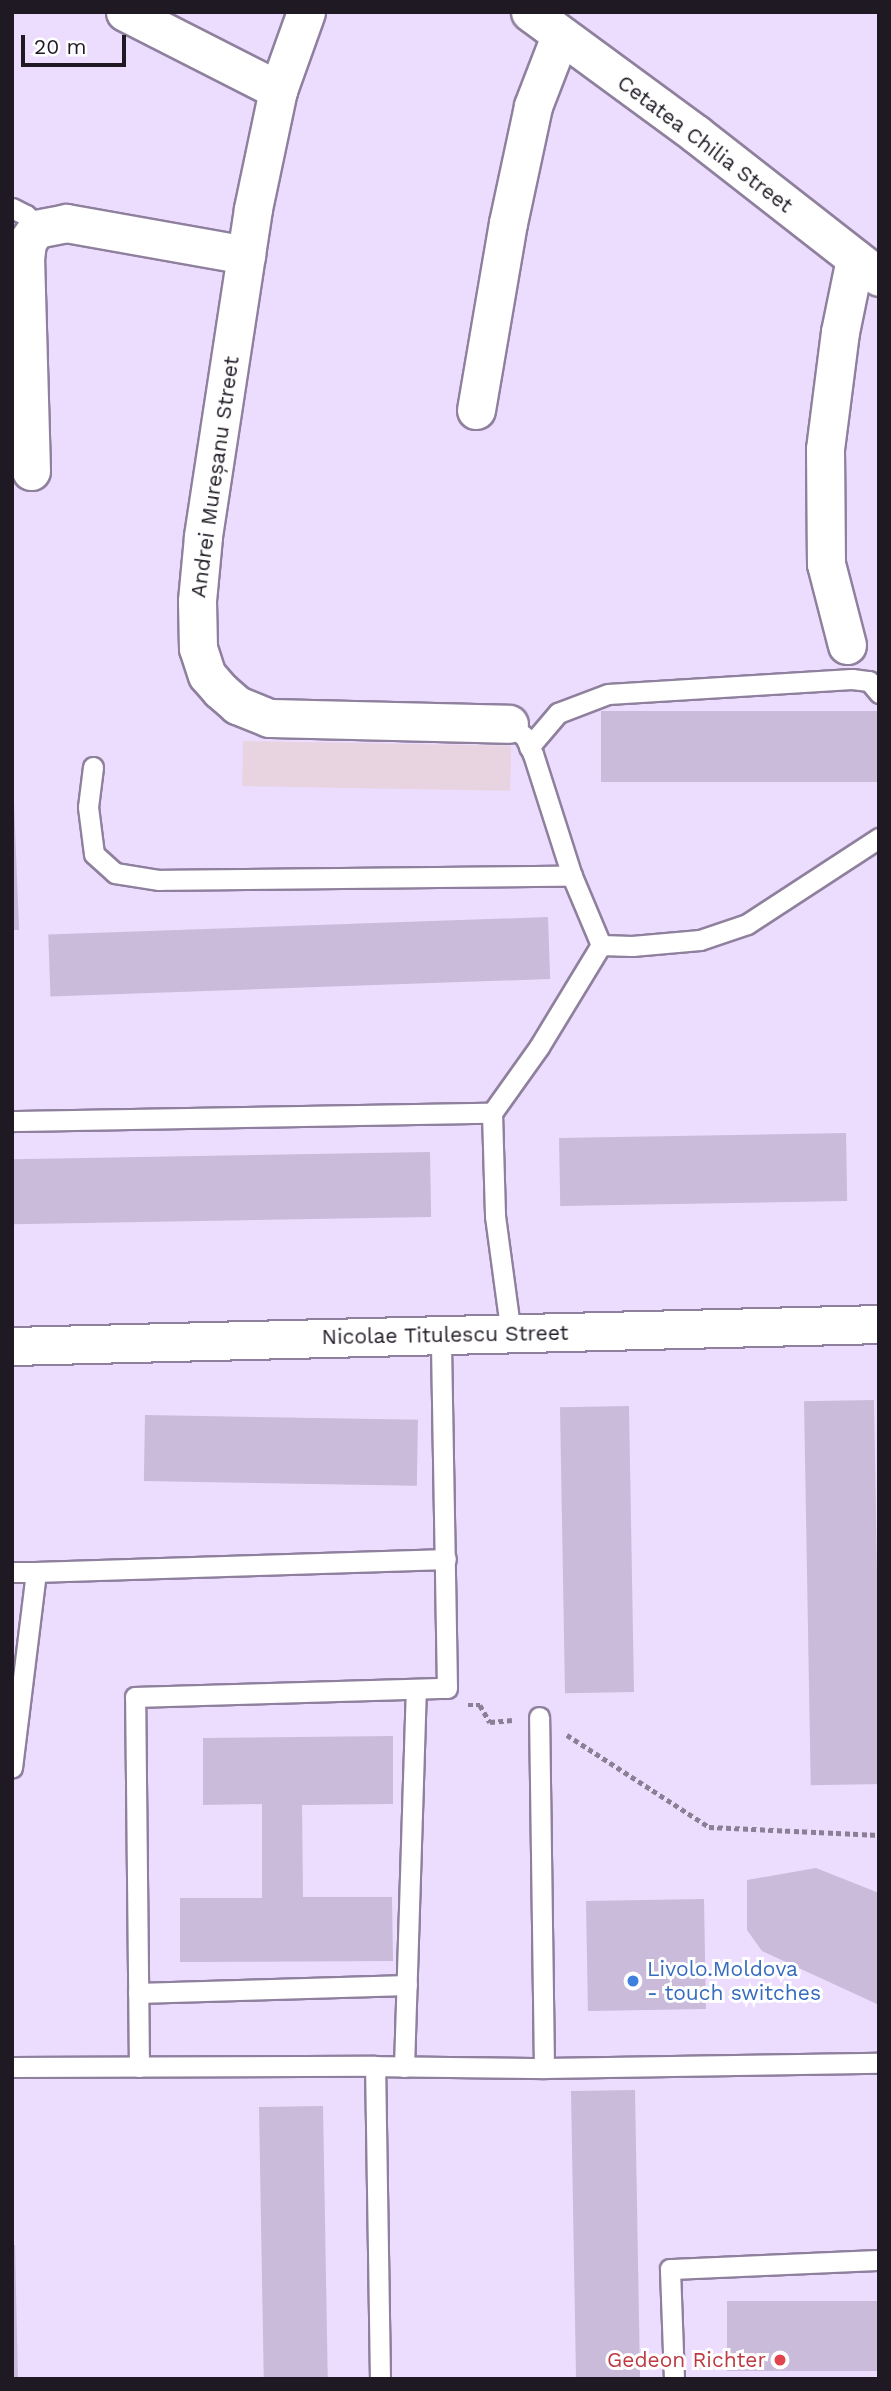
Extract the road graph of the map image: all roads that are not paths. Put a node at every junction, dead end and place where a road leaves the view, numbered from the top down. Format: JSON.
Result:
{"nodes":[{"id":1,"x":125,"y":12,"type":"edge"},
{"id":2,"x":306,"y":12,"type":"edge"},
{"id":3,"x":530,"y":12,"type":"edge"},
{"id":4,"x":560,"y":36,"type":"junction"},
{"id":5,"x":278,"y":90,"type":"junction"},
{"id":6,"x":24,"y":218,"type":"edge"},
{"id":7,"x":246,"y":255,"type":"junction"},
{"id":8,"x":867,"y":268,"type":"edge"},
{"id":9,"x":476,"y":410,"type":"dead end"},
{"id":10,"x":31,"y":471,"type":"dead end"},
{"id":11,"x":847,"y":645,"type":"dead end"},
{"id":12,"x":879,"y":693,"type":"edge"},
{"id":13,"x":519,"y":736,"type":"junction"},
{"id":14,"x":93,"y":767,"type":"dead end"},
{"id":15,"x":879,"y":838,"type":"edge"},
{"id":16,"x":572,"y":876,"type":"junction"},
{"id":17,"x":601,"y":945,"type":"junction"},
{"id":18,"x":492,"y":1113,"type":"junction"},
{"id":19,"x":12,"y":1121,"type":"edge"},
{"id":20,"x":879,"y":1324,"type":"edge"},
{"id":21,"x":441,"y":1334,"type":"junction"},
{"id":22,"x":511,"y":1334,"type":"junction"},
{"id":23,"x":12,"y":1346,"type":"edge"},
{"id":24,"x":446,"y":1559,"type":"junction"},
{"id":25,"x":12,"y":1572,"type":"edge"},
{"id":26,"x":36,"y":1572,"type":"junction"},
{"id":27,"x":423,"y":1688,"type":"junction"},
{"id":28,"x":539,"y":1717,"type":"road end"},
{"id":29,"x":12,"y":1768,"type":"edge"},
{"id":30,"x":407,"y":1985,"type":"junction"},
{"id":31,"x":138,"y":1993,"type":"junction"},
{"id":32,"x":879,"y":2063,"type":"edge"},
{"id":33,"x":375,"y":2066,"type":"junction"},
{"id":34,"x":12,"y":2067,"type":"edge"},
{"id":35,"x":139,"y":2067,"type":"junction"},
{"id":36,"x":404,"y":2067,"type":"junction"},
{"id":37,"x":544,"y":2068,"type":"junction"},
{"id":38,"x":879,"y":2260,"type":"edge"},
{"id":39,"x":380,"y":2379,"type":"edge"},
{"id":40,"x":674,"y":2379,"type":"edge"}],
"edges":[{"from":1,"to":5,"type":"street"},
{"from":2,"to":5,"type":"street","name":"Andrei Mureșanu Street"},
{"from":3,"to":4,"type":"street","name":"Cetatea Chilia Street"},
{"from":4,"to":8,"type":"street","name":"Cetatea Chilia Street"},
{"from":4,"to":9,"type":"street"},
{"from":5,"to":7,"type":"street","name":"Andrei Mureșanu Street"},
{"from":6,"to":7,"type":"street"},
{"from":6,"to":10,"type":"street"},
{"from":7,"to":13,"type":"street","name":"Andrei Mureșanu Street"},
{"from":8,"to":11,"type":"street"},
{"from":12,"to":13,"type":"lane"},
{"from":13,"to":16,"type":"lane"},
{"from":14,"to":16,"type":"lane"},
{"from":15,"to":17,"type":"lane"},
{"from":16,"to":17,"type":"lane"},
{"from":17,"to":18,"type":"lane"},
{"from":18,"to":19,"type":"lane"},
{"from":18,"to":22,"type":"lane"},
{"from":20,"to":22,"type":"street","name":"Nicolae Titulescu Street"},
{"from":21,"to":22,"type":"street","name":"Nicolae Titulescu Street"},
{"from":21,"to":23,"type":"street","name":"Nicolae Titulescu Street"},
{"from":21,"to":24,"type":"lane"},
{"from":24,"to":26,"type":"lane"},
{"from":24,"to":27,"type":"lane"},
{"from":25,"to":26,"type":"lane"},
{"from":26,"to":29,"type":"lane"},
{"from":27,"to":30,"type":"lane"},
{"from":27,"to":31,"type":"lane"},
{"from":28,"to":37,"type":"lane"},
{"from":30,"to":31,"type":"lane"},
{"from":30,"to":36,"type":"lane"},
{"from":31,"to":35,"type":"lane"},
{"from":32,"to":37,"type":"lane"},
{"from":33,"to":35,"type":"lane"},
{"from":33,"to":36,"type":"lane"},
{"from":33,"to":39,"type":"lane"},
{"from":34,"to":35,"type":"lane"},
{"from":36,"to":37,"type":"lane"},
{"from":38,"to":40,"type":"lane"}]}
